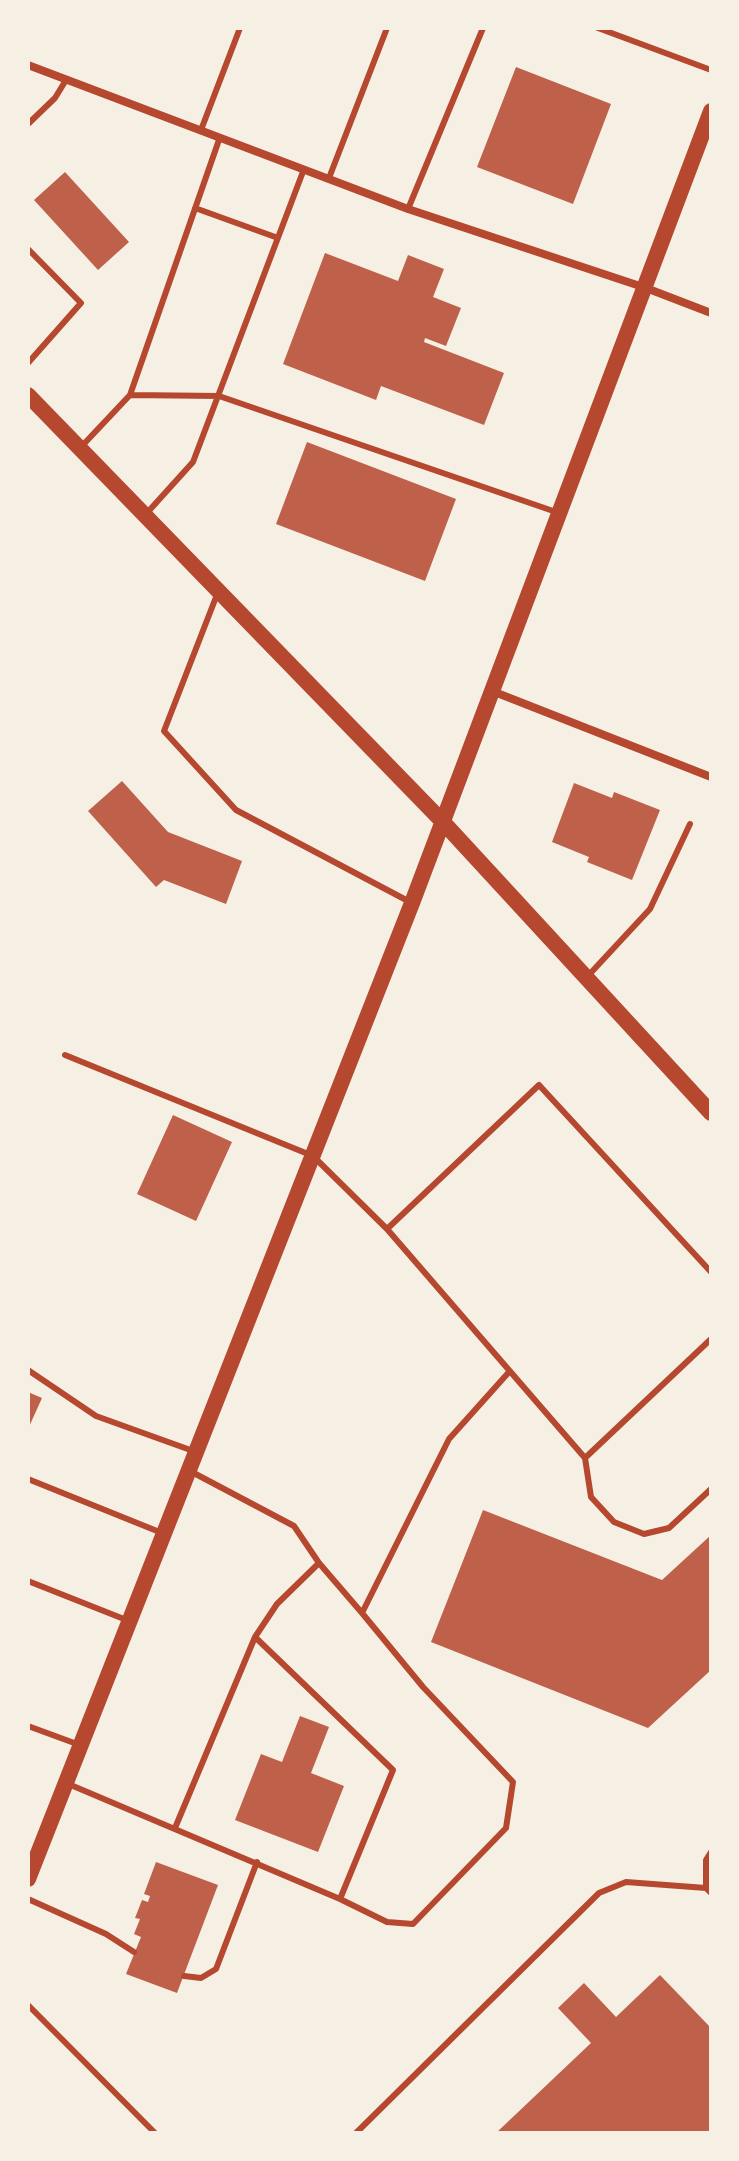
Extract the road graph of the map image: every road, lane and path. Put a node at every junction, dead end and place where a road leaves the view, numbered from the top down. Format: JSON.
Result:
{"nodes":[{"id":1,"x":240,"y":28,"type":"edge"},
{"id":2,"x":387,"y":28,"type":"edge"},
{"id":3,"x":483,"y":28,"type":"edge"},
{"id":4,"x":598,"y":28,"type":"edge"},
{"id":5,"x":28,"y":65,"type":"edge"},
{"id":6,"x":711,"y":70,"type":"edge"},
{"id":7,"x":66,"y":80,"type":"junction"},
{"id":8,"x":711,"y":111,"type":"edge"},
{"id":9,"x":28,"y":124,"type":"edge"},
{"id":10,"x":201,"y":130,"type":"junction"},
{"id":11,"x":220,"y":137,"type":"junction"},
{"id":12,"x":304,"y":169,"type":"junction"},
{"id":13,"x":329,"y":178,"type":"junction"},
{"id":14,"x":195,"y":208,"type":"junction"},
{"id":15,"x":408,"y":209,"type":"junction"},
{"id":16,"x":278,"y":238,"type":"junction"},
{"id":17,"x":28,"y":249,"type":"edge"},
{"id":18,"x":646,"y":288,"type":"junction"},
{"id":19,"x":711,"y":313,"type":"edge"},
{"id":20,"x":28,"y":363,"type":"edge"},
{"id":21,"x":28,"y":395,"type":"edge"},
{"id":22,"x":130,"y":395,"type":"junction"},
{"id":23,"x":219,"y":396,"type":"junction"},
{"id":24,"x":79,"y":448,"type":"junction"},
{"id":25,"x":560,"y":514,"type":"junction"},
{"id":26,"x":144,"y":516,"type":"junction"},
{"id":27,"x":218,"y":592,"type":"junction"},
{"id":28,"x":491,"y":691,"type":"junction"},
{"id":29,"x":711,"y":777,"type":"edge"},
{"id":30,"x":442,"y":821,"type":"junction"},
{"id":31,"x":690,"y":824,"type":"dead end"},
{"id":32,"x":412,"y":903,"type":"junction"},
{"id":33,"x":586,"y":978,"type":"junction"},
{"id":34,"x":65,"y":1055,"type":"dead end"},
{"id":35,"x":711,"y":1113,"type":"edge"},
{"id":36,"x":313,"y":1156,"type":"junction"},
{"id":37,"x":387,"y":1229,"type":"junction"},
{"id":38,"x":711,"y":1272,"type":"edge"},
{"id":39,"x":711,"y":1339,"type":"edge"},
{"id":40,"x":28,"y":1370,"type":"edge"},
{"id":41,"x":509,"y":1372,"type":"junction"},
{"id":42,"x":197,"y":1452,"type":"junction"},
{"id":43,"x":585,"y":1458,"type":"junction"},
{"id":44,"x":189,"y":1471,"type":"junction"},
{"id":45,"x":28,"y":1479,"type":"edge"},
{"id":46,"x":711,"y":1489,"type":"edge"},
{"id":47,"x":164,"y":1533,"type":"junction"},
{"id":48,"x":319,"y":1563,"type":"junction"},
{"id":49,"x":28,"y":1581,"type":"edge"},
{"id":50,"x":362,"y":1613,"type":"junction"},
{"id":51,"x":130,"y":1622,"type":"junction"},
{"id":52,"x":255,"y":1637,"type":"junction"},
{"id":53,"x":28,"y":1726,"type":"edge"},
{"id":54,"x":81,"y":1745,"type":"junction"},
{"id":55,"x":66,"y":1783,"type":"junction"},
{"id":56,"x":175,"y":1828,"type":"junction"},
{"id":57,"x":711,"y":1852,"type":"edge"},
{"id":58,"x":257,"y":1862,"type":"junction"},
{"id":59,"x":28,"y":1879,"type":"edge"},
{"id":60,"x":708,"y":1890,"type":"edge"},
{"id":61,"x":28,"y":1899,"type":"edge"},
{"id":62,"x":340,"y":1899,"type":"junction"},
{"id":63,"x":134,"y":1952,"type":"dead end"},
{"id":64,"x":184,"y":1976,"type":"dead end"},
{"id":65,"x":28,"y":2005,"type":"edge"},
{"id":66,"x":155,"y":2133,"type":"edge"},
{"id":67,"x":356,"y":2133,"type":"edge"}],
"edges":[{"from":1,"to":10,"type":"lane"},
{"from":2,"to":13,"type":"lane"},
{"from":3,"to":15,"type":"lane"},
{"from":4,"to":6,"type":"lane"},
{"from":5,"to":7,"type":"street"},
{"from":7,"to":9,"type":"lane"},
{"from":7,"to":10,"type":"street"},
{"from":8,"to":18,"type":"main road"},
{"from":10,"to":11,"type":"street"},
{"from":11,"to":12,"type":"street"},
{"from":11,"to":14,"type":"lane"},
{"from":12,"to":13,"type":"street"},
{"from":12,"to":16,"type":"lane"},
{"from":13,"to":15,"type":"street"},
{"from":14,"to":16,"type":"lane"},
{"from":14,"to":22,"type":"lane"},
{"from":15,"to":18,"type":"street"},
{"from":16,"to":23,"type":"lane"},
{"from":17,"to":20,"type":"lane"},
{"from":18,"to":19,"type":"street"},
{"from":18,"to":25,"type":"main road"},
{"from":21,"to":24,"type":"main road"},
{"from":22,"to":23,"type":"lane"},
{"from":22,"to":24,"type":"lane"},
{"from":23,"to":25,"type":"lane"},
{"from":23,"to":26,"type":"lane"},
{"from":24,"to":26,"type":"main road"},
{"from":25,"to":28,"type":"main road"},
{"from":26,"to":27,"type":"main road"},
{"from":27,"to":30,"type":"main road"},
{"from":27,"to":32,"type":"lane"},
{"from":28,"to":29,"type":"street"},
{"from":28,"to":30,"type":"main road"},
{"from":30,"to":32,"type":"main road"},
{"from":30,"to":33,"type":"main road"},
{"from":31,"to":33,"type":"lane"},
{"from":32,"to":36,"type":"main road"},
{"from":33,"to":35,"type":"main road"},
{"from":34,"to":36,"type":"lane"},
{"from":36,"to":37,"type":"lane"},
{"from":36,"to":42,"type":"main road"},
{"from":37,"to":38,"type":"lane"},
{"from":37,"to":41,"type":"lane"},
{"from":39,"to":43,"type":"lane"},
{"from":40,"to":42,"type":"lane"},
{"from":41,"to":43,"type":"lane"},
{"from":41,"to":50,"type":"lane"},
{"from":42,"to":44,"type":"main road"},
{"from":43,"to":46,"type":"lane"},
{"from":44,"to":47,"type":"main road"},
{"from":44,"to":48,"type":"lane"},
{"from":45,"to":47,"type":"lane"},
{"from":47,"to":51,"type":"main road"},
{"from":48,"to":50,"type":"lane"},
{"from":48,"to":52,"type":"lane"},
{"from":49,"to":51,"type":"lane"},
{"from":50,"to":62,"type":"lane"},
{"from":51,"to":54,"type":"main road"},
{"from":52,"to":56,"type":"lane"},
{"from":52,"to":62,"type":"lane"},
{"from":53,"to":54,"type":"lane"},
{"from":54,"to":55,"type":"main road"},
{"from":55,"to":56,"type":"lane"},
{"from":55,"to":59,"type":"main road"},
{"from":56,"to":58,"type":"lane"},
{"from":57,"to":60,"type":"lane"},
{"from":58,"to":62,"type":"lane"},
{"from":58,"to":64,"type":"lane"},
{"from":60,"to":67,"type":"lane"},
{"from":61,"to":63,"type":"lane"},
{"from":65,"to":66,"type":"lane"}]}
